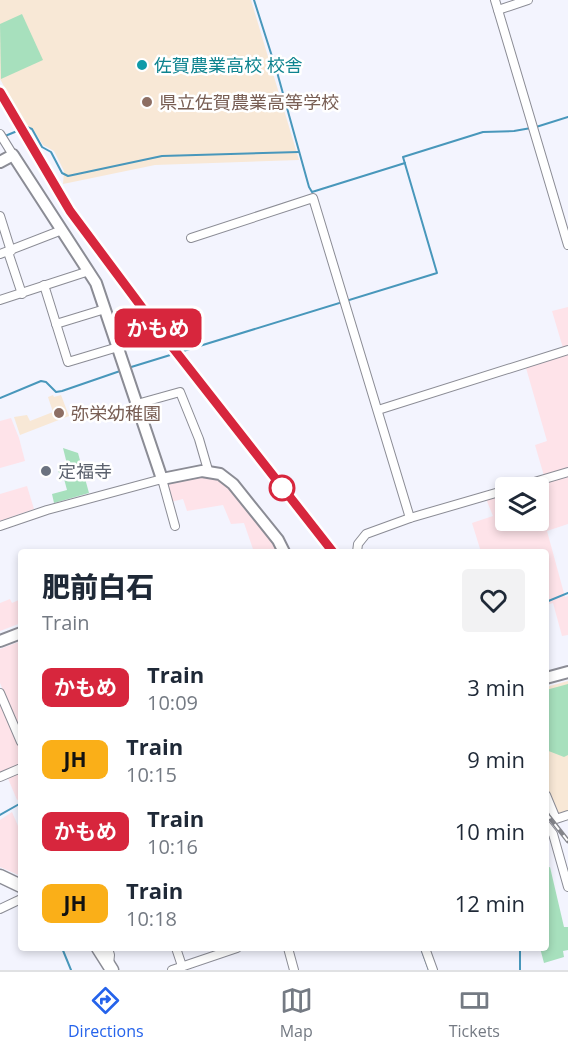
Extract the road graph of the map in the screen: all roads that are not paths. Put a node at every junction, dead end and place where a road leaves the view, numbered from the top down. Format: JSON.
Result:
{"nodes":[{"id":1,"x":495,"y":0,"type":"edge"},
{"id":2,"x":528,"y":0,"type":"edge"},
{"id":3,"x":498,"y":9,"type":"junction"},
{"id":4,"x":1,"y":136,"type":"edge"},
{"id":5,"x":13,"y":155,"type":"junction"},
{"id":6,"x":0,"y":162,"type":"edge"},
{"id":7,"x":0,"y":216,"type":"edge"},
{"id":8,"x":62,"y":230,"type":"junction"},
{"id":9,"x":566,"y":230,"type":"edge"},
{"id":10,"x":191,"y":238,"type":"dead end"},
{"id":11,"x":568,"y":245,"type":"edge"},
{"id":12,"x":6,"y":252,"type":"edge"},
{"id":13,"x":89,"y":271,"type":"junction"},
{"id":14,"x":44,"y":285,"type":"junction"},
{"id":15,"x":22,"y":294,"type":"junction"},
{"id":16,"x":0,"y":300,"type":"edge"},
{"id":17,"x":105,"y":309,"type":"junction"},
{"id":18,"x":56,"y":324,"type":"junction"},
{"id":19,"x":118,"y":347,"type":"junction"},
{"id":20,"x":568,"y":350,"type":"edge"},
{"id":21,"x":137,"y":404,"type":"junction"},
{"id":22,"x":378,"y":410,"type":"junction"},
{"id":23,"x":208,"y":470,"type":"junction"},
{"id":24,"x":568,"y":472,"type":"edge"},
{"id":25,"x":549,"y":478,"type":"edge"},
{"id":26,"x":162,"y":479,"type":"junction"},
{"id":27,"x":495,"y":493,"type":"edge"},
{"id":28,"x":410,"y":518,"type":"junction"},
{"id":29,"x":1,"y":522,"type":"edge"},
{"id":30,"x":175,"y":526,"type":"dead end"},
{"id":31,"x":282,"y":549,"type":"edge"},
{"id":32,"x":357,"y":549,"type":"edge"},
{"id":33,"x":18,"y":634,"type":"edge"},
{"id":34,"x":0,"y":641,"type":"edge"},
{"id":35,"x":568,"y":672,"type":"edge"},
{"id":36,"x":549,"y":677,"type":"edge"},
{"id":37,"x":0,"y":693,"type":"edge"},
{"id":38,"x":18,"y":735,"type":"edge"},
{"id":39,"x":18,"y":769,"type":"edge"},
{"id":40,"x":0,"y":777,"type":"edge"},
{"id":41,"x":549,"y":802,"type":"edge"},
{"id":42,"x":568,"y":815,"type":"edge"},
{"id":43,"x":550,"y":836,"type":"edge"},
{"id":44,"x":0,"y":876,"type":"edge"},
{"id":45,"x":18,"y":885,"type":"edge"},
{"id":46,"x":568,"y":887,"type":"edge"},
{"id":47,"x":18,"y":900,"type":"edge"},
{"id":48,"x":0,"y":909,"type":"edge"},
{"id":49,"x":100,"y":951,"type":"edge"},
{"id":50,"x":109,"y":951,"type":"edge"},
{"id":51,"x":177,"y":951,"type":"edge"},
{"id":52,"x":228,"y":951,"type":"edge"},
{"id":53,"x":289,"y":951,"type":"edge"},
{"id":54,"x":426,"y":951,"type":"edge"},
{"id":55,"x":182,"y":966,"type":"junction"},
{"id":56,"x":111,"y":967,"type":"edge"},
{"id":57,"x":172,"y":970,"type":"edge"},
{"id":58,"x":294,"y":970,"type":"edge"},
{"id":59,"x":433,"y":970,"type":"edge"}],
"edges":[{"from":1,"to":3,"type":"street"},
{"from":2,"to":3,"type":"street"},
{"from":3,"to":9,"type":"street"},
{"from":4,"to":5,"type":"street"},
{"from":5,"to":6,"type":"main road"},
{"from":5,"to":8,"type":"main road"},
{"from":7,"to":12,"type":"street"},
{"from":8,"to":12,"type":"street"},
{"from":8,"to":13,"type":"main road"},
{"from":9,"to":11,"type":"street"},
{"from":10,"to":22,"type":"street"},
{"from":12,"to":15,"type":"street"},
{"from":13,"to":14,"type":"street"},
{"from":13,"to":17,"type":"main road"},
{"from":14,"to":15,"type":"street"},
{"from":14,"to":18,"type":"street"},
{"from":15,"to":16,"type":"street"},
{"from":17,"to":18,"type":"street"},
{"from":17,"to":19,"type":"main road"},
{"from":18,"to":19,"type":"street"},
{"from":19,"to":21,"type":"main road"},
{"from":20,"to":22,"type":"street"},
{"from":21,"to":23,"type":"street"},
{"from":21,"to":26,"type":"main road"},
{"from":22,"to":28,"type":"street"},
{"from":23,"to":26,"type":"main road"},
{"from":23,"to":31,"type":"main road"},
{"from":24,"to":25,"type":"street"},
{"from":26,"to":29,"type":"street"},
{"from":26,"to":30,"type":"street"},
{"from":27,"to":28,"type":"street"},
{"from":28,"to":32,"type":"street"},
{"from":33,"to":34,"type":"main road"},
{"from":35,"to":36,"type":"main road"},
{"from":37,"to":38,"type":"street"},
{"from":39,"to":40,"type":"street"},
{"from":41,"to":42,"type":"street"},
{"from":43,"to":46,"type":"street"},
{"from":44,"to":45,"type":"highway"},
{"from":47,"to":48,"type":"street"},
{"from":49,"to":56,"type":"highway"},
{"from":50,"to":56,"type":"street"},
{"from":51,"to":55,"type":"street"},
{"from":52,"to":55,"type":"street"},
{"from":53,"to":58,"type":"street"},
{"from":54,"to":59,"type":"street"},
{"from":55,"to":57,"type":"street"}]}
